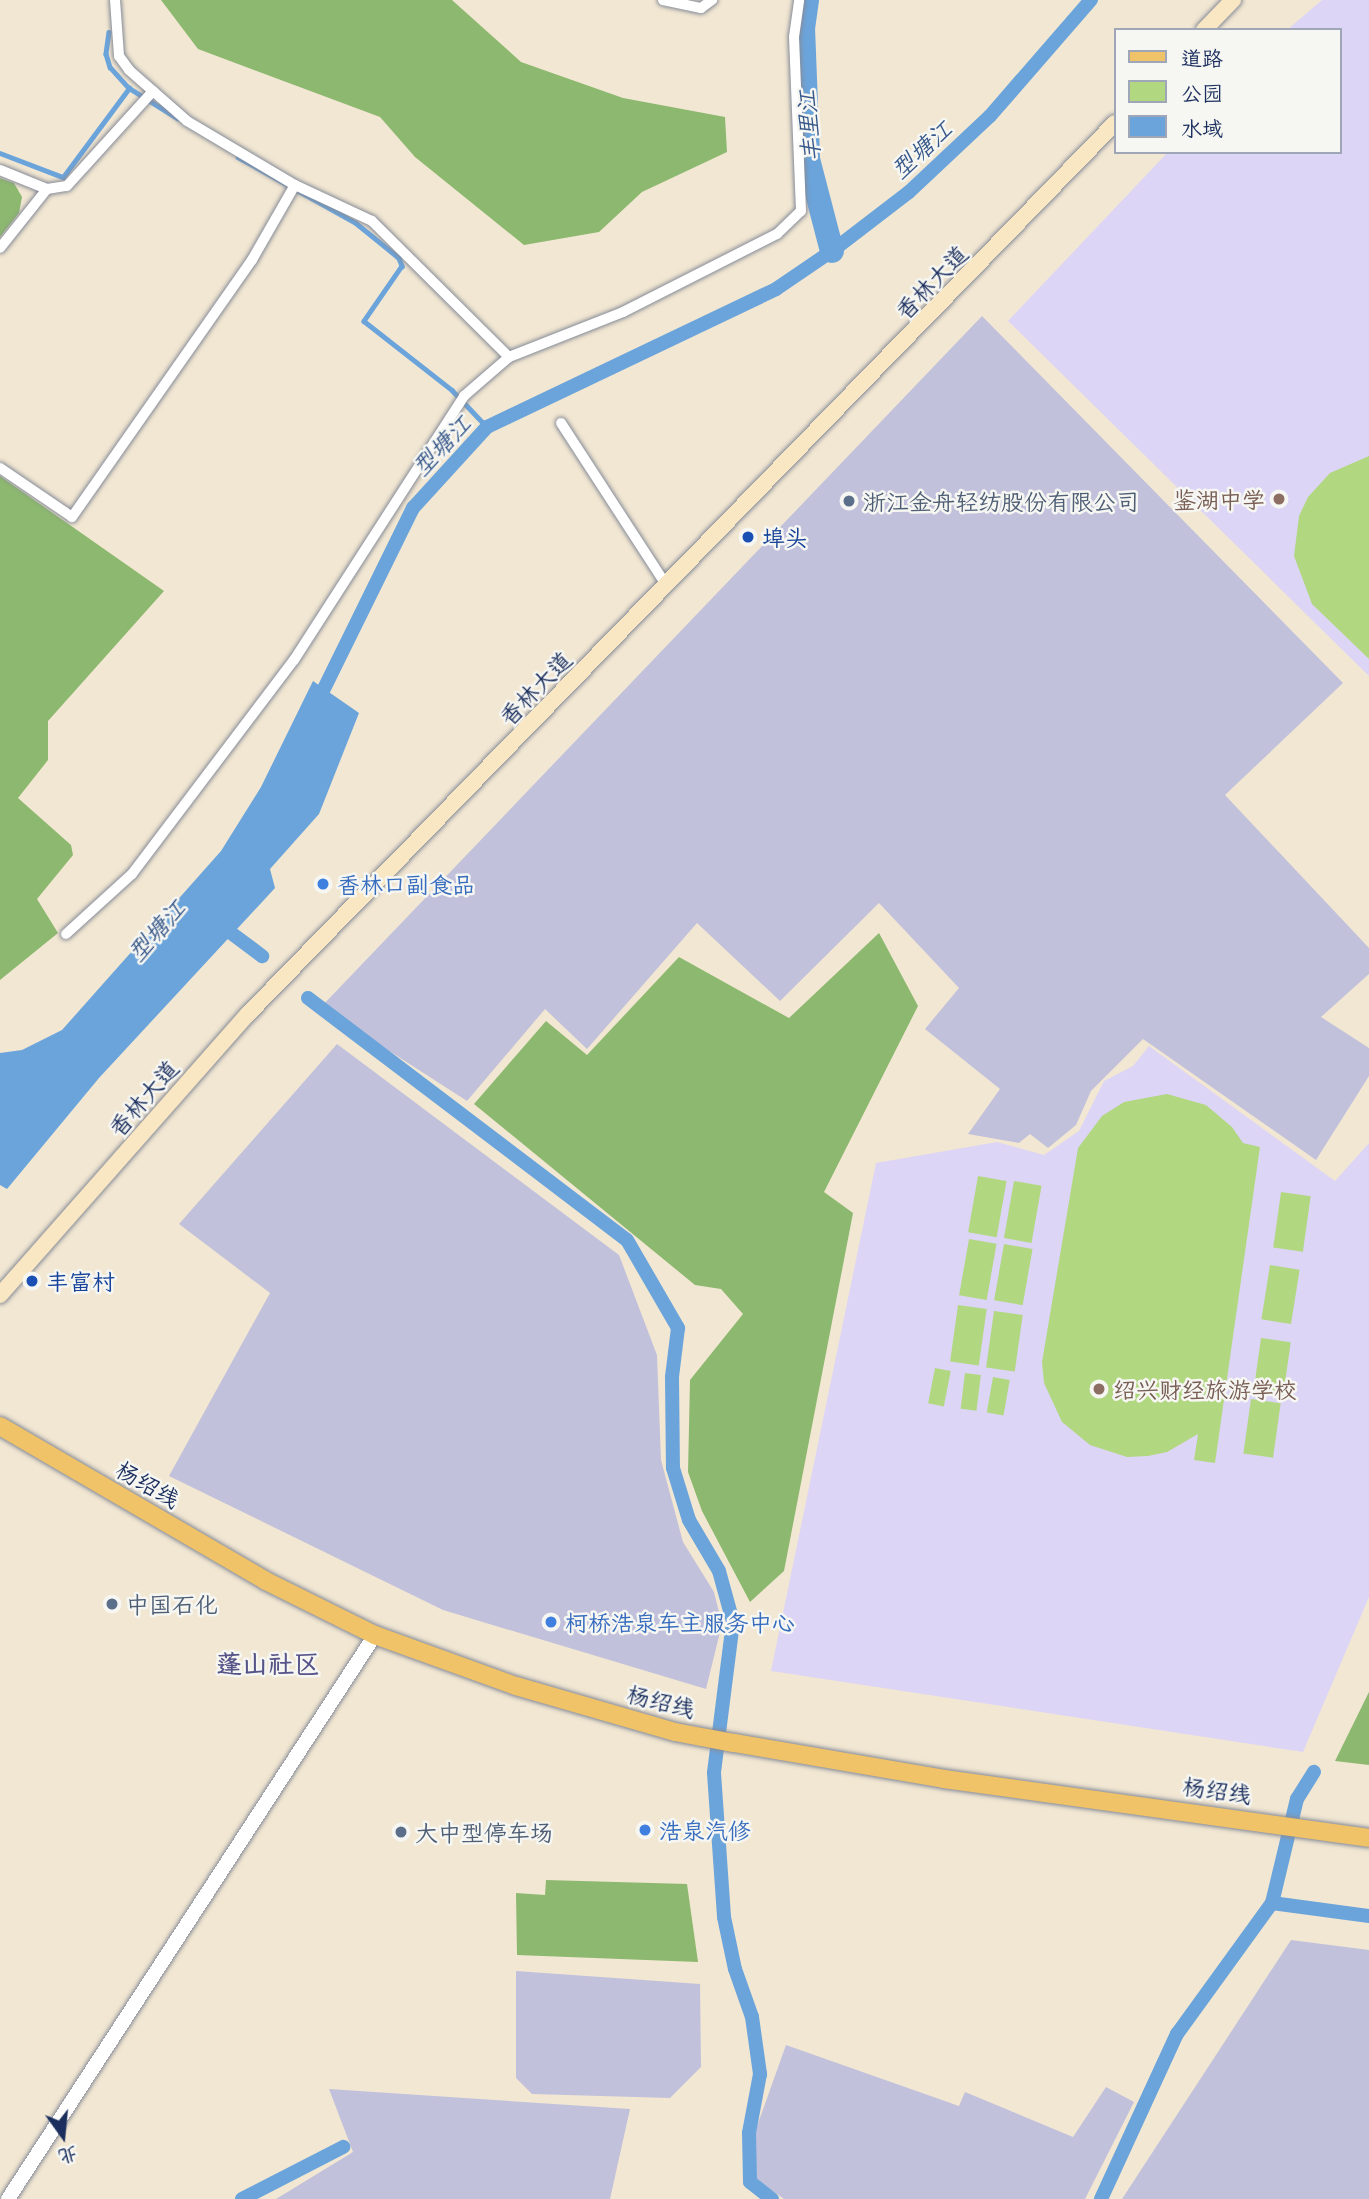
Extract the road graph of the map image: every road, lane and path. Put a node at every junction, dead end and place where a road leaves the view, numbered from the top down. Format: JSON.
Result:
{"nodes":[{"id":1,"x":102,"y":0,"type":"edge"},
{"id":2,"x":663,"y":0,"type":"edge"},
{"id":3,"x":712,"y":0,"type":"edge"},
{"id":4,"x":799,"y":0,"type":"edge"},
{"id":5,"x":1233,"y":0,"type":"edge"},
{"id":6,"x":115,"y":3,"type":"edge"},
{"id":7,"x":1206,"y":28,"type":"edge"},
{"id":8,"x":147,"y":97,"type":"junction"},
{"id":9,"x":1114,"y":124,"type":"edge"},
{"id":10,"x":0,"y":170,"type":"edge"},
{"id":11,"x":295,"y":185,"type":"junction"},
{"id":12,"x":47,"y":189,"type":"junction"},
{"id":13,"x":0,"y":248,"type":"edge"},
{"id":14,"x":509,"y":356,"type":"junction"},
{"id":15,"x":561,"y":424,"type":"dead end"},
{"id":16,"x":0,"y":468,"type":"edge"},
{"id":17,"x":667,"y":586,"type":"junction"},
{"id":18,"x":66,"y":934,"type":"dead end"},
{"id":19,"x":0,"y":1295,"type":"edge"},
{"id":20,"x":0,"y":1426,"type":"edge"},
{"id":21,"x":375,"y":1635,"type":"junction"},
{"id":22,"x":1369,"y":1838,"type":"edge"},
{"id":23,"x":8,"y":2199,"type":"edge"}],
"edges":[{"from":1,"to":6,"type":"street"},
{"from":2,"to":3,"type":"street"},
{"from":4,"to":14,"type":"street"},
{"from":5,"to":7,"type":"main road"},
{"from":6,"to":8,"type":"street"},
{"from":8,"to":11,"type":"street"},
{"from":8,"to":12,"type":"street"},
{"from":9,"to":17,"type":"main road","name":"香林大道"},
{"from":10,"to":12,"type":"street"},
{"from":11,"to":14,"type":"street"},
{"from":11,"to":16,"type":"street"},
{"from":12,"to":13,"type":"street"},
{"from":14,"to":18,"type":"street"},
{"from":15,"to":17,"type":"street"},
{"from":17,"to":19,"type":"main road","name":"香林大道"},
{"from":20,"to":21,"type":"main road","name":"杨绍线"},
{"from":21,"to":22,"type":"main road","name":"杨绍线"},
{"from":21,"to":23,"type":"street"}]}
